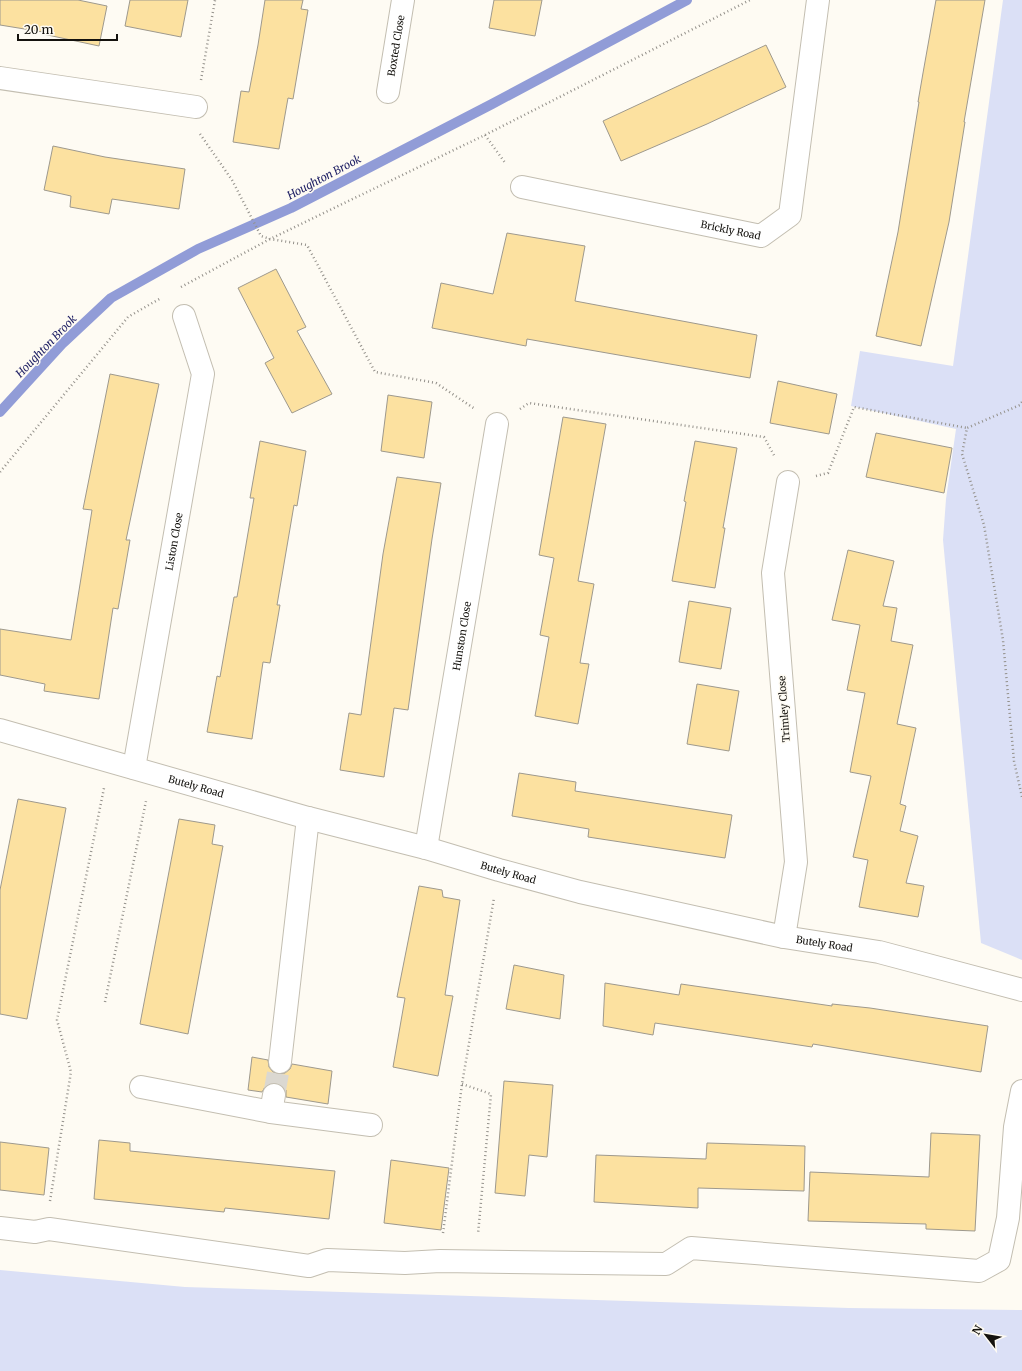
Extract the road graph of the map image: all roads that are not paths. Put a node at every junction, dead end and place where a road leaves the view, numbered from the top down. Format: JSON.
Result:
{"nodes":[{"id":1,"x":403,"y":0,"type":"edge"},
{"id":2,"x":818,"y":0,"type":"edge"},
{"id":3,"x":0,"y":78,"type":"edge"},
{"id":4,"x":388,"y":92,"type":"dead end"},
{"id":5,"x":196,"y":107,"type":"dead end"},
{"id":6,"x":522,"y":187,"type":"road end"},
{"id":7,"x":184,"y":316,"type":"dead end"},
{"id":8,"x":497,"y":424,"type":"road end"},
{"id":9,"x":788,"y":482,"type":"road end"},
{"id":10,"x":0,"y":730,"type":"edge"},
{"id":11,"x":143,"y":771,"type":"junction"},
{"id":12,"x":308,"y":818,"type":"junction"},
{"id":13,"x":426,"y":848,"type":"junction"},
{"id":14,"x":784,"y":937,"type":"junction"},
{"id":15,"x":1022,"y":990,"type":"edge"},
{"id":16,"x":280,"y":1062,"type":"tunnel mouth"},
{"id":17,"x":141,"y":1087,"type":"dead end"},
{"id":18,"x":1022,"y":1091,"type":"edge"},
{"id":19,"x":371,"y":1125,"type":"dead end"},
{"id":20,"x":0,"y":1228,"type":"edge"}],
"edges":[{"from":1,"to":4,"type":"street","name":"Boxted Close"},
{"from":2,"to":6,"type":"street","name":"Brickly Road"},
{"from":3,"to":5,"type":"street"},
{"from":7,"to":11,"type":"street","name":"Liston Close"},
{"from":8,"to":13,"type":"street","name":"Hunston Close"},
{"from":9,"to":14,"type":"street","name":"Trimley Close"},
{"from":10,"to":11,"type":"street","name":"Butely Road"},
{"from":11,"to":12,"type":"street","name":"Butely Road"},
{"from":12,"to":13,"type":"street","name":"Butely Road"},
{"from":12,"to":16,"type":"street"},
{"from":13,"to":14,"type":"street","name":"Butely Road"},
{"from":14,"to":15,"type":"street","name":"Butely Road"},
{"from":17,"to":19,"type":"street"},
{"from":18,"to":20,"type":"street"}]}
